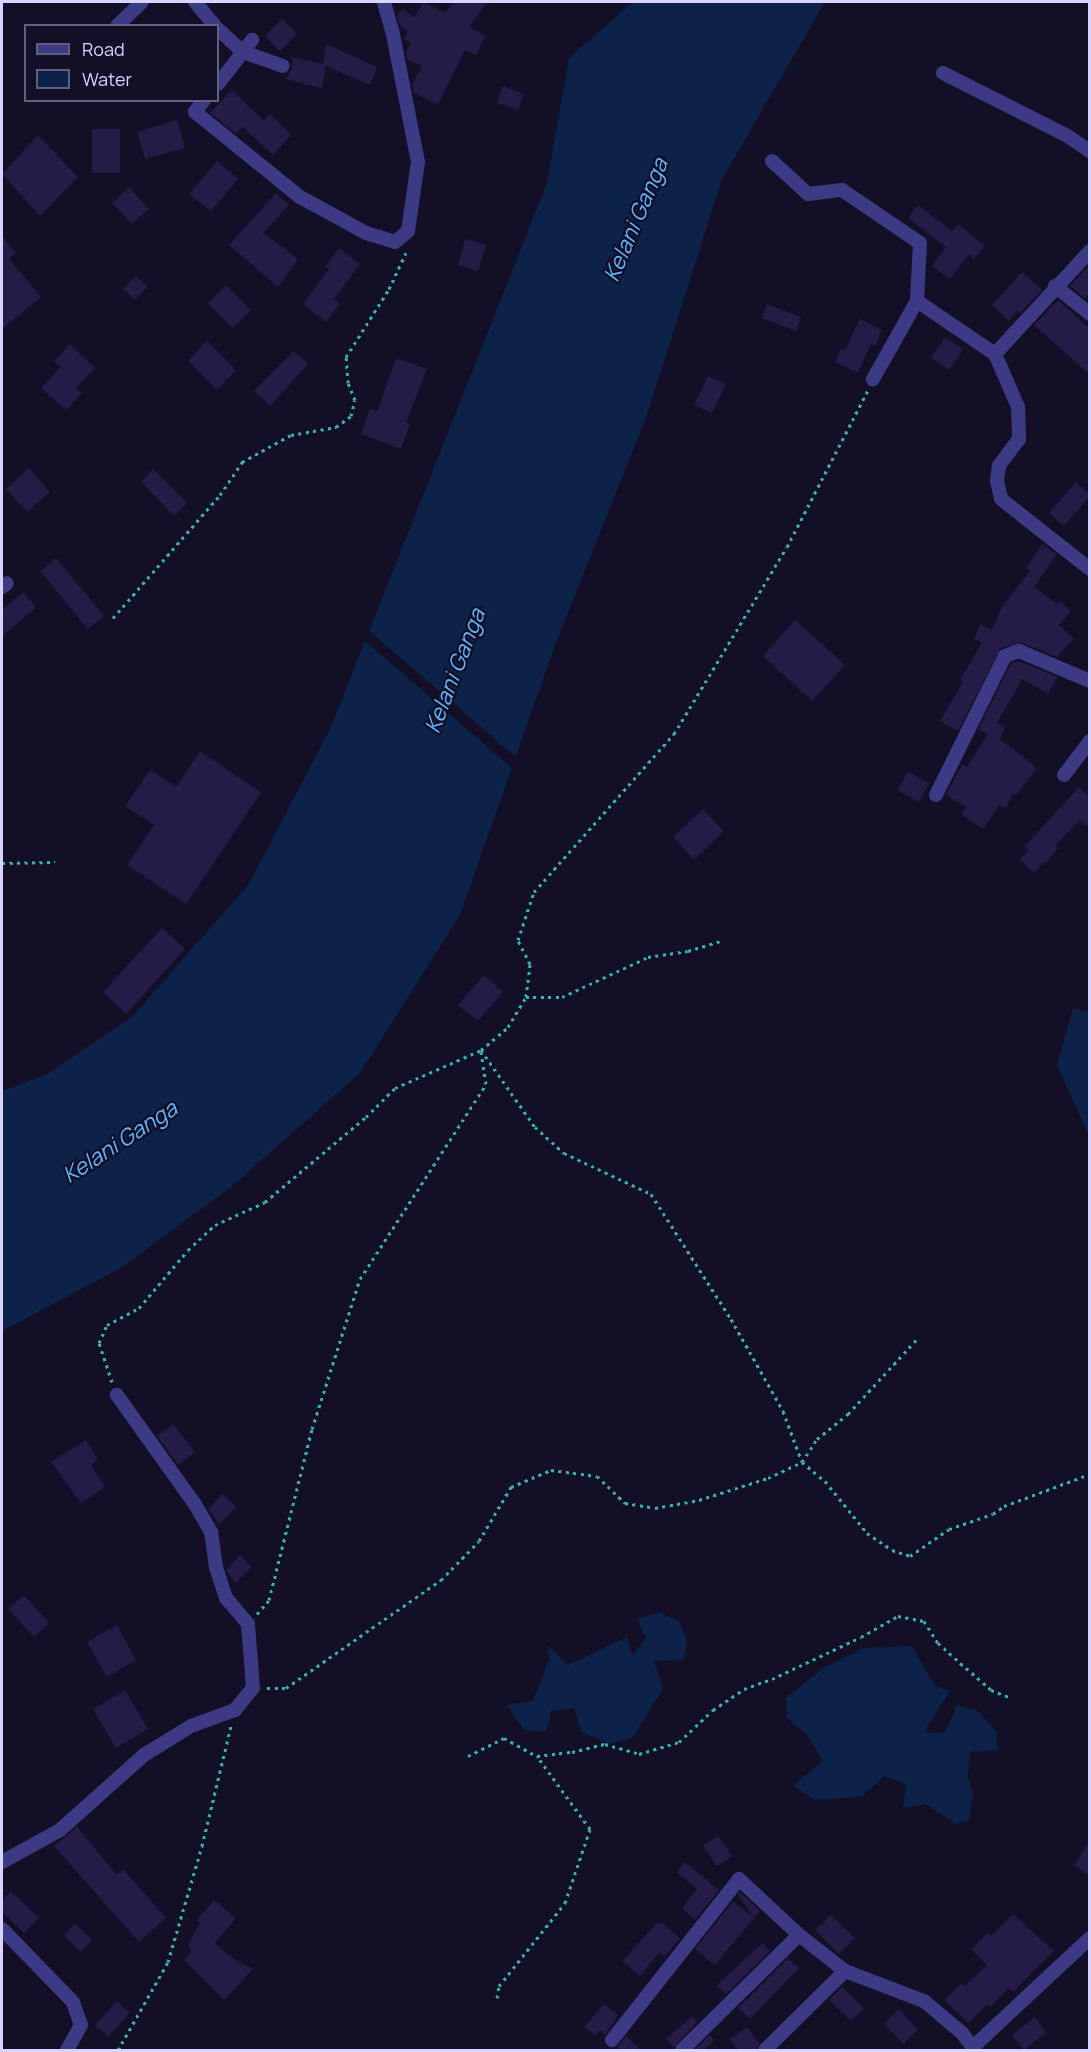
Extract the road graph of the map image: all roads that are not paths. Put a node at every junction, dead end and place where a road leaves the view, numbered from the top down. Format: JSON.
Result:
{"nodes":[{"id":1,"x":142,"y":2,"type":"edge"},
{"id":2,"x":195,"y":2,"type":"edge"},
{"id":3,"x":384,"y":2,"type":"edge"},
{"id":4,"x":119,"y":24,"type":"edge"},
{"id":5,"x":213,"y":24,"type":"edge"},
{"id":6,"x":219,"y":30,"type":"edge"},
{"id":7,"x":252,"y":40,"type":"dead end"},
{"id":8,"x":243,"y":52,"type":"junction"},
{"id":9,"x":284,"y":66,"type":"dead end"},
{"id":10,"x":943,"y":73,"type":"dead end"},
{"id":11,"x":219,"y":83,"type":"edge"},
{"id":12,"x":202,"y":102,"type":"edge"},
{"id":13,"x":1089,"y":151,"type":"edge"},
{"id":14,"x":772,"y":161,"type":"dead end"},
{"id":15,"x":1089,"y":251,"type":"edge"},
{"id":16,"x":1055,"y":286,"type":"junction"},
{"id":17,"x":917,"y":301,"type":"junction"},
{"id":18,"x":1089,"y":314,"type":"edge"},
{"id":19,"x":995,"y":354,"type":"junction"},
{"id":20,"x":873,"y":380,"type":"road end"},
{"id":21,"x":1089,"y":568,"type":"edge"},
{"id":22,"x":1089,"y":681,"type":"edge"},
{"id":23,"x":1089,"y":741,"type":"edge"},
{"id":24,"x":1064,"y":775,"type":"dead end"},
{"id":25,"x":936,"y":795,"type":"dead end"},
{"id":26,"x":117,"y":1395,"type":"road end"},
{"id":27,"x":2,"y":1862,"type":"edge"},
{"id":28,"x":2,"y":1929,"type":"edge"},
{"id":29,"x":799,"y":1935,"type":"junction"},
{"id":30,"x":1089,"y":1938,"type":"edge"},
{"id":31,"x":845,"y":1971,"type":"junction"},
{"id":32,"x":612,"y":2040,"type":"dead end"},
{"id":33,"x":974,"y":2049,"type":"edge"},
{"id":34,"x":67,"y":2050,"type":"edge"},
{"id":35,"x":682,"y":2050,"type":"edge"},
{"id":36,"x":765,"y":2050,"type":"edge"}],
"edges":[{"from":1,"to":4,"type":"street"},
{"from":2,"to":5,"type":"street"},
{"from":3,"to":12,"type":"street"},
{"from":6,"to":8,"type":"street"},
{"from":7,"to":8,"type":"street"},
{"from":8,"to":9,"type":"street"},
{"from":8,"to":11,"type":"street"},
{"from":10,"to":13,"type":"street"},
{"from":14,"to":17,"type":"street"},
{"from":15,"to":16,"type":"street"},
{"from":16,"to":18,"type":"street"},
{"from":16,"to":19,"type":"street"},
{"from":17,"to":19,"type":"street"},
{"from":17,"to":20,"type":"street"},
{"from":19,"to":21,"type":"street"},
{"from":22,"to":25,"type":"street"},
{"from":23,"to":24,"type":"street"},
{"from":26,"to":27,"type":"street"},
{"from":28,"to":34,"type":"street"},
{"from":29,"to":31,"type":"street"},
{"from":29,"to":32,"type":"street"},
{"from":29,"to":35,"type":"street"},
{"from":30,"to":33,"type":"street"},
{"from":31,"to":33,"type":"street"},
{"from":31,"to":36,"type":"street"}]}
